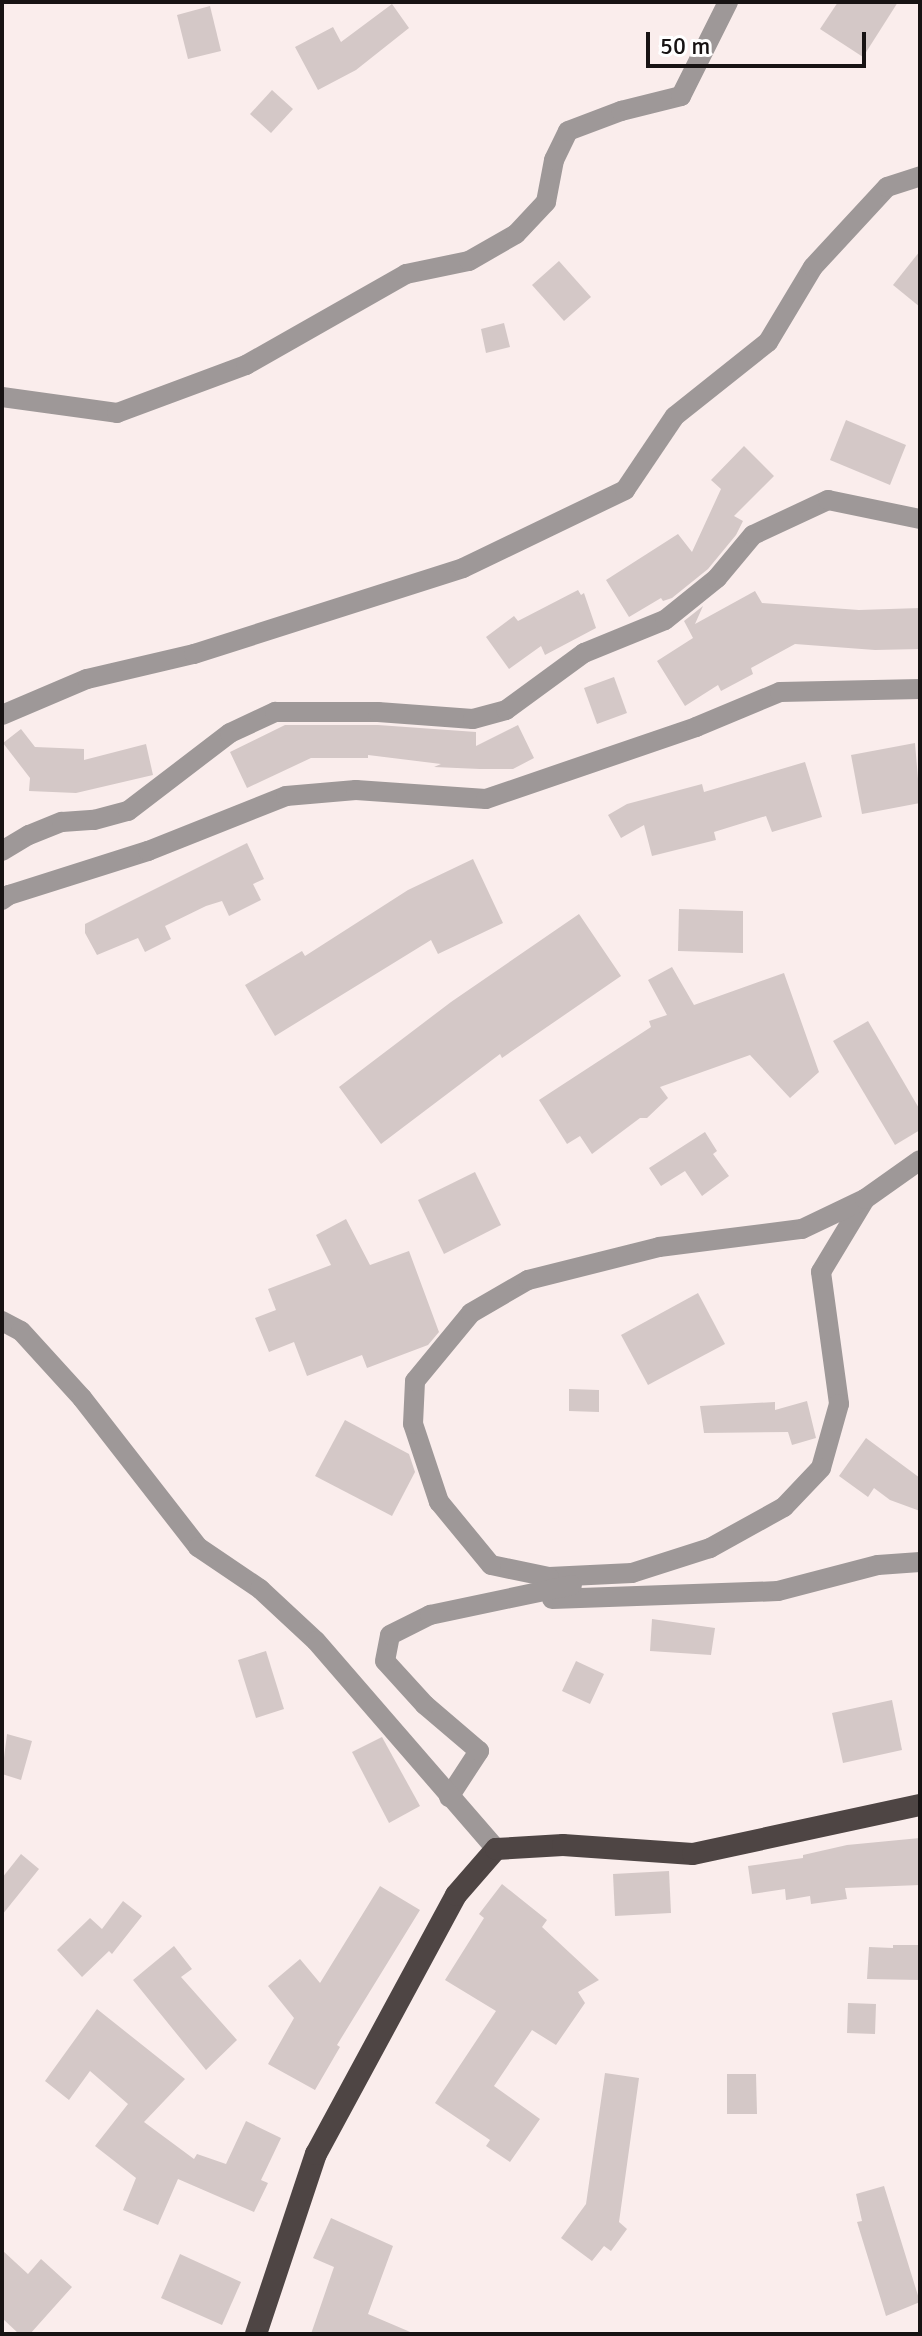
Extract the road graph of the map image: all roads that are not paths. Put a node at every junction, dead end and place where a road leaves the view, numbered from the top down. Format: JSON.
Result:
{"nodes":[{"id":1,"x":728,"y":2,"type":"edge"},
{"id":2,"x":920,"y":176,"type":"edge"},
{"id":3,"x":2,"y":397,"type":"edge"},
{"id":4,"x":920,"y":519,"type":"edge"},
{"id":5,"x":920,"y":689,"type":"edge"},
{"id":6,"x":2,"y":715,"type":"edge"},
{"id":7,"x":2,"y":851,"type":"edge"},
{"id":8,"x":2,"y":900,"type":"edge"},
{"id":9,"x":920,"y":1160,"type":"edge"},
{"id":10,"x":865,"y":1199,"type":"junction"},
{"id":11,"x":2,"y":1321,"type":"edge"},
{"id":12,"x":920,"y":1562,"type":"edge"},
{"id":13,"x":632,"y":1573,"type":"junction"},
{"id":14,"x":499,"y":1601,"type":"junction"},
{"id":15,"x":449,"y":1797,"type":"junction"},
{"id":16,"x":920,"y":1805,"type":"edge"},
{"id":17,"x":496,"y":1849,"type":"junction"},
{"id":18,"x":256,"y":2334,"type":"edge"}],
"edges":[{"from":1,"to":3,"type":"street"},
{"from":2,"to":6,"type":"street"},
{"from":4,"to":7,"type":"street"},
{"from":5,"to":8,"type":"street"},
{"from":9,"to":10,"type":"street"},
{"from":10,"to":13,"type":"street"},
{"from":10,"to":13,"type":"street"},
{"from":11,"to":15,"type":"street"},
{"from":12,"to":14,"type":"street"},
{"from":13,"to":14,"type":"street"},
{"from":14,"to":15,"type":"street"},
{"from":15,"to":17,"type":"street"},
{"from":16,"to":17,"type":"highway"},
{"from":17,"to":18,"type":"highway"}]}
